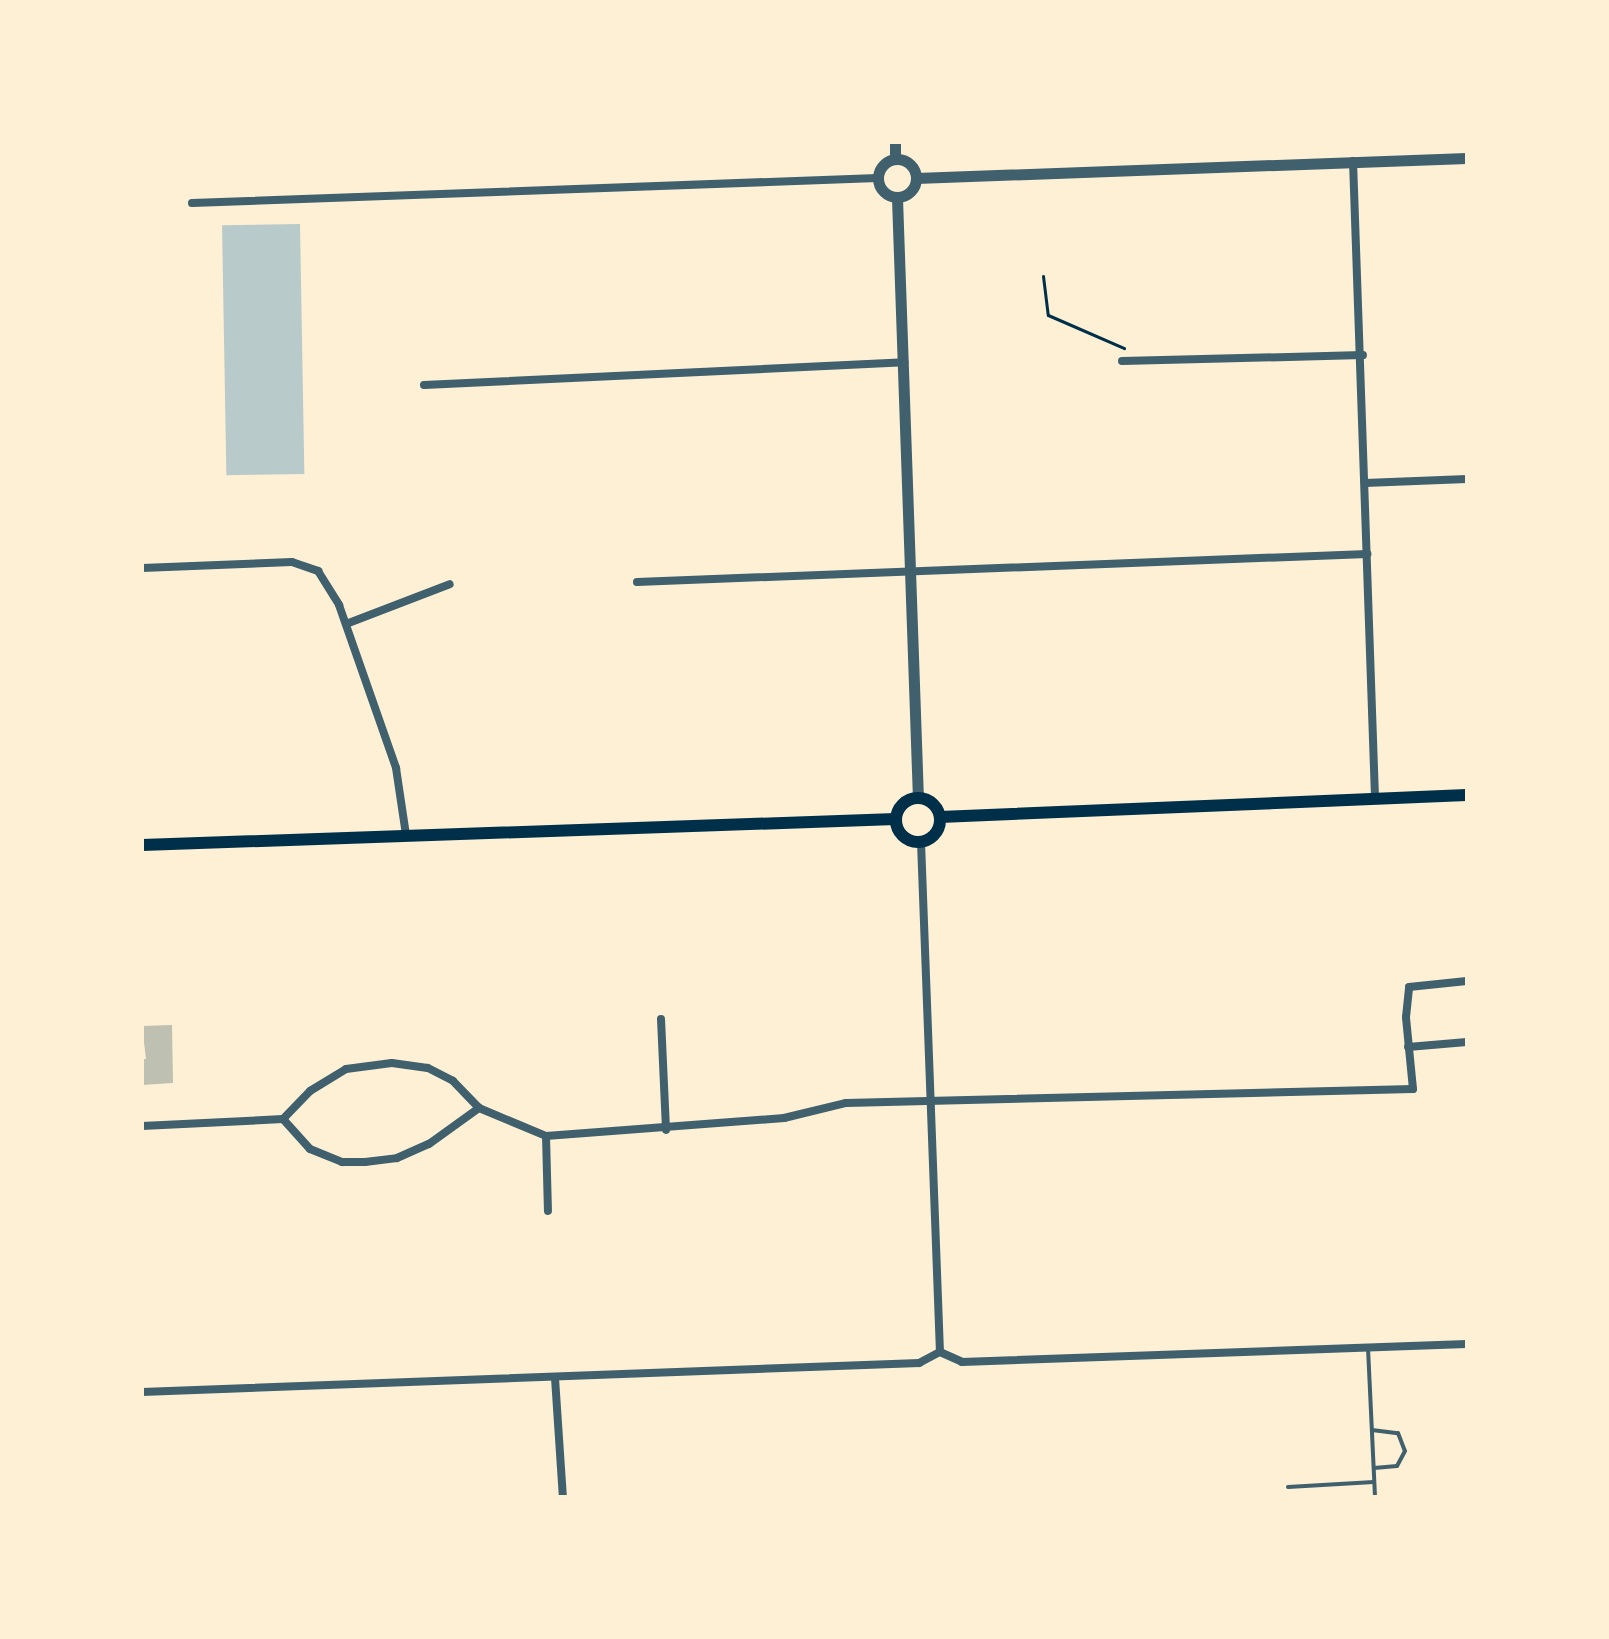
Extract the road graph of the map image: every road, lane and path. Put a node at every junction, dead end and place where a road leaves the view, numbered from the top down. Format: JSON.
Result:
{"nodes":[{"id":1,"x":895,"y":142,"type":"edge"},
{"id":2,"x":1467,"y":158,"type":"edge"},
{"id":3,"x":895,"y":159,"type":"junction"},
{"id":4,"x":1353,"y":161,"type":"junction"},
{"id":5,"x":878,"y":178,"type":"junction"},
{"id":6,"x":916,"y":178,"type":"junction"},
{"id":7,"x":897,"y":198,"type":"junction"},
{"id":8,"x":192,"y":203,"type":"dead end"},
{"id":9,"x":1043,"y":276,"type":"dead end"},
{"id":10,"x":1363,"y":355,"type":"junction"},
{"id":11,"x":1149,"y":360,"type":"junction"},
{"id":12,"x":1122,"y":361,"type":"dead end"},
{"id":13,"x":904,"y":362,"type":"junction"},
{"id":14,"x":424,"y":385,"type":"dead end"},
{"id":15,"x":1467,"y":479,"type":"edge"},
{"id":16,"x":1365,"y":483,"type":"junction"},
{"id":17,"x":1367,"y":554,"type":"junction"},
{"id":18,"x":142,"y":568,"type":"edge"},
{"id":19,"x":911,"y":572,"type":"junction"},
{"id":20,"x":637,"y":582,"type":"dead end"},
{"id":21,"x":450,"y":584,"type":"dead end"},
{"id":22,"x":346,"y":624,"type":"junction"},
{"id":23,"x":1467,"y":795,"type":"edge"},
{"id":24,"x":918,"y":798,"type":"junction"},
{"id":25,"x":1375,"y":798,"type":"junction"},
{"id":26,"x":940,"y":817,"type":"junction"},
{"id":27,"x":896,"y":819,"type":"junction"},
{"id":28,"x":406,"y":835,"type":"junction"},
{"id":29,"x":921,"y":842,"type":"junction"},
{"id":30,"x":142,"y":845,"type":"edge"},
{"id":31,"x":1467,"y":981,"type":"edge"},
{"id":32,"x":661,"y":1019,"type":"dead end"},
{"id":33,"x":1467,"y":1042,"type":"edge"},
{"id":34,"x":1408,"y":1047,"type":"junction"},
{"id":35,"x":930,"y":1099,"type":"junction"},
{"id":36,"x":479,"y":1108,"type":"junction"},
{"id":37,"x":283,"y":1119,"type":"junction"},
{"id":38,"x":142,"y":1126,"type":"edge"},
{"id":39,"x":666,"y":1130,"type":"junction"},
{"id":40,"x":546,"y":1136,"type":"junction"},
{"id":41,"x":548,"y":1211,"type":"dead end"},
{"id":42,"x":1467,"y":1344,"type":"edge"},
{"id":43,"x":1368,"y":1348,"type":"junction"},
{"id":44,"x":940,"y":1352,"type":"junction"},
{"id":45,"x":555,"y":1378,"type":"junction"},
{"id":46,"x":142,"y":1392,"type":"edge"},
{"id":47,"x":1372,"y":1430,"type":"junction"},
{"id":48,"x":1374,"y":1468,"type":"junction"},
{"id":49,"x":1374,"y":1482,"type":"junction"},
{"id":50,"x":1288,"y":1487,"type":"dead end"},
{"id":51,"x":563,"y":1497,"type":"edge"},
{"id":52,"x":1375,"y":1497,"type":"edge"}],
"edges":[{"from":1,"to":3,"type":"street"},
{"from":2,"to":4,"type":"street"},
{"from":3,"to":5,"type":"street"},
{"from":3,"to":6,"type":"street"},
{"from":4,"to":6,"type":"street"},
{"from":4,"to":10,"type":"street"},
{"from":5,"to":7,"type":"street"},
{"from":5,"to":8,"type":"street"},
{"from":6,"to":7,"type":"street"},
{"from":7,"to":13,"type":"street"},
{"from":9,"to":11,"type":"path"},
{"from":10,"to":11,"type":"street"},
{"from":10,"to":16,"type":"street"},
{"from":11,"to":12,"type":"street"},
{"from":13,"to":14,"type":"street"},
{"from":13,"to":19,"type":"street"},
{"from":15,"to":16,"type":"street"},
{"from":16,"to":17,"type":"street"},
{"from":17,"to":19,"type":"street"},
{"from":17,"to":25,"type":"street"},
{"from":18,"to":22,"type":"street"},
{"from":19,"to":20,"type":"street"},
{"from":19,"to":24,"type":"street"},
{"from":21,"to":22,"type":"street"},
{"from":22,"to":28,"type":"street"},
{"from":23,"to":25,"type":"main road"},
{"from":24,"to":26,"type":"main road"},
{"from":24,"to":27,"type":"main road"},
{"from":25,"to":26,"type":"main road"},
{"from":26,"to":29,"type":"main road"},
{"from":27,"to":28,"type":"main road"},
{"from":27,"to":29,"type":"main road"},
{"from":28,"to":30,"type":"main road"},
{"from":29,"to":35,"type":"street"},
{"from":31,"to":34,"type":"street"},
{"from":32,"to":39,"type":"street"},
{"from":33,"to":34,"type":"street"},
{"from":34,"to":35,"type":"street"},
{"from":35,"to":39,"type":"street"},
{"from":35,"to":44,"type":"street"},
{"from":36,"to":37,"type":"street"},
{"from":36,"to":37,"type":"street"},
{"from":36,"to":40,"type":"street"},
{"from":37,"to":38,"type":"street"},
{"from":39,"to":40,"type":"street"},
{"from":40,"to":41,"type":"street"},
{"from":42,"to":43,"type":"street"},
{"from":43,"to":44,"type":"street"},
{"from":43,"to":47,"type":"lane"},
{"from":44,"to":45,"type":"street"},
{"from":45,"to":46,"type":"street"},
{"from":45,"to":51,"type":"street"},
{"from":47,"to":48,"type":"lane"},
{"from":47,"to":48,"type":"lane"},
{"from":48,"to":49,"type":"lane"},
{"from":49,"to":50,"type":"lane"},
{"from":49,"to":52,"type":"lane"}]}
